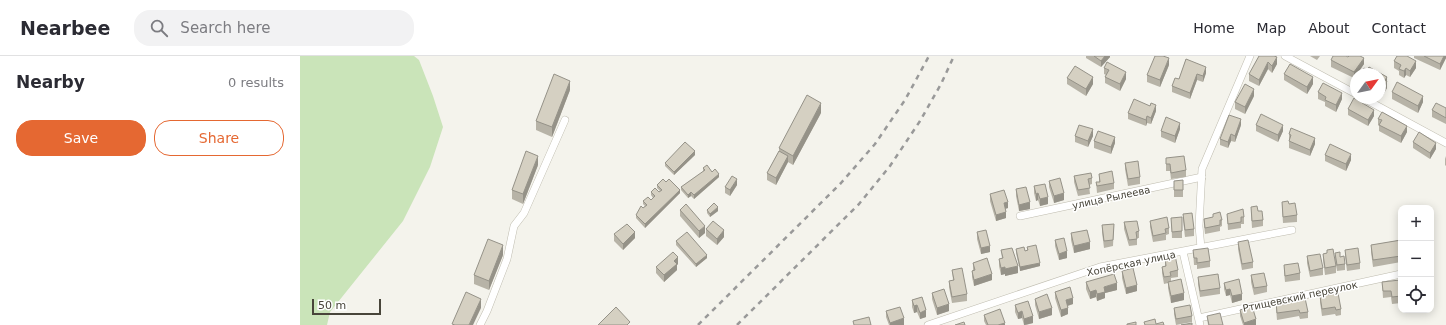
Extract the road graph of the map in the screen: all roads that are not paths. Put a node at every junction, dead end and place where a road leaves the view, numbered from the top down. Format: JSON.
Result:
{"nodes":[{"id":1,"x":1250,"y":56,"type":"edge"},
{"id":2,"x":1285,"y":56,"type":"edge"},
{"id":3,"x":1350,"y":91,"type":"edge"},
{"id":4,"x":1374,"y":104,"type":"edge"},
{"id":5,"x":565,"y":120,"type":"dead end"},
{"id":6,"x":1446,"y":143,"type":"edge"},
{"id":7,"x":1202,"y":177,"type":"junction"},
{"id":8,"x":1020,"y":216,"type":"dead end"},
{"id":9,"x":1292,"y":230,"type":"dead end"},
{"id":10,"x":1200,"y":248,"type":"junction"},
{"id":11,"x":1183,"y":252,"type":"junction"},
{"id":12,"x":1398,"y":275,"type":"edge"},
{"id":13,"x":1200,"y":322,"type":"edge"},
{"id":14,"x":480,"y":325,"type":"edge"},
{"id":15,"x":928,"y":325,"type":"edge"}],
"edges":[{"from":1,"to":7,"type":"street"},
{"from":2,"to":3,"type":"street"},
{"from":4,"to":6,"type":"street"},
{"from":5,"to":14,"type":"street"},
{"from":7,"to":8,"type":"street","name":"улица Рылеева"},
{"from":7,"to":10,"type":"street"},
{"from":9,"to":10,"type":"street","name":"Хопёрская улица"},
{"from":10,"to":11,"type":"street","name":"Хопёрская улица"},
{"from":11,"to":13,"type":"street"},
{"from":11,"to":15,"type":"street","name":"Хопёрская улица"},
{"from":12,"to":13,"type":"street","name":"Ртищевский переулок"}]}
